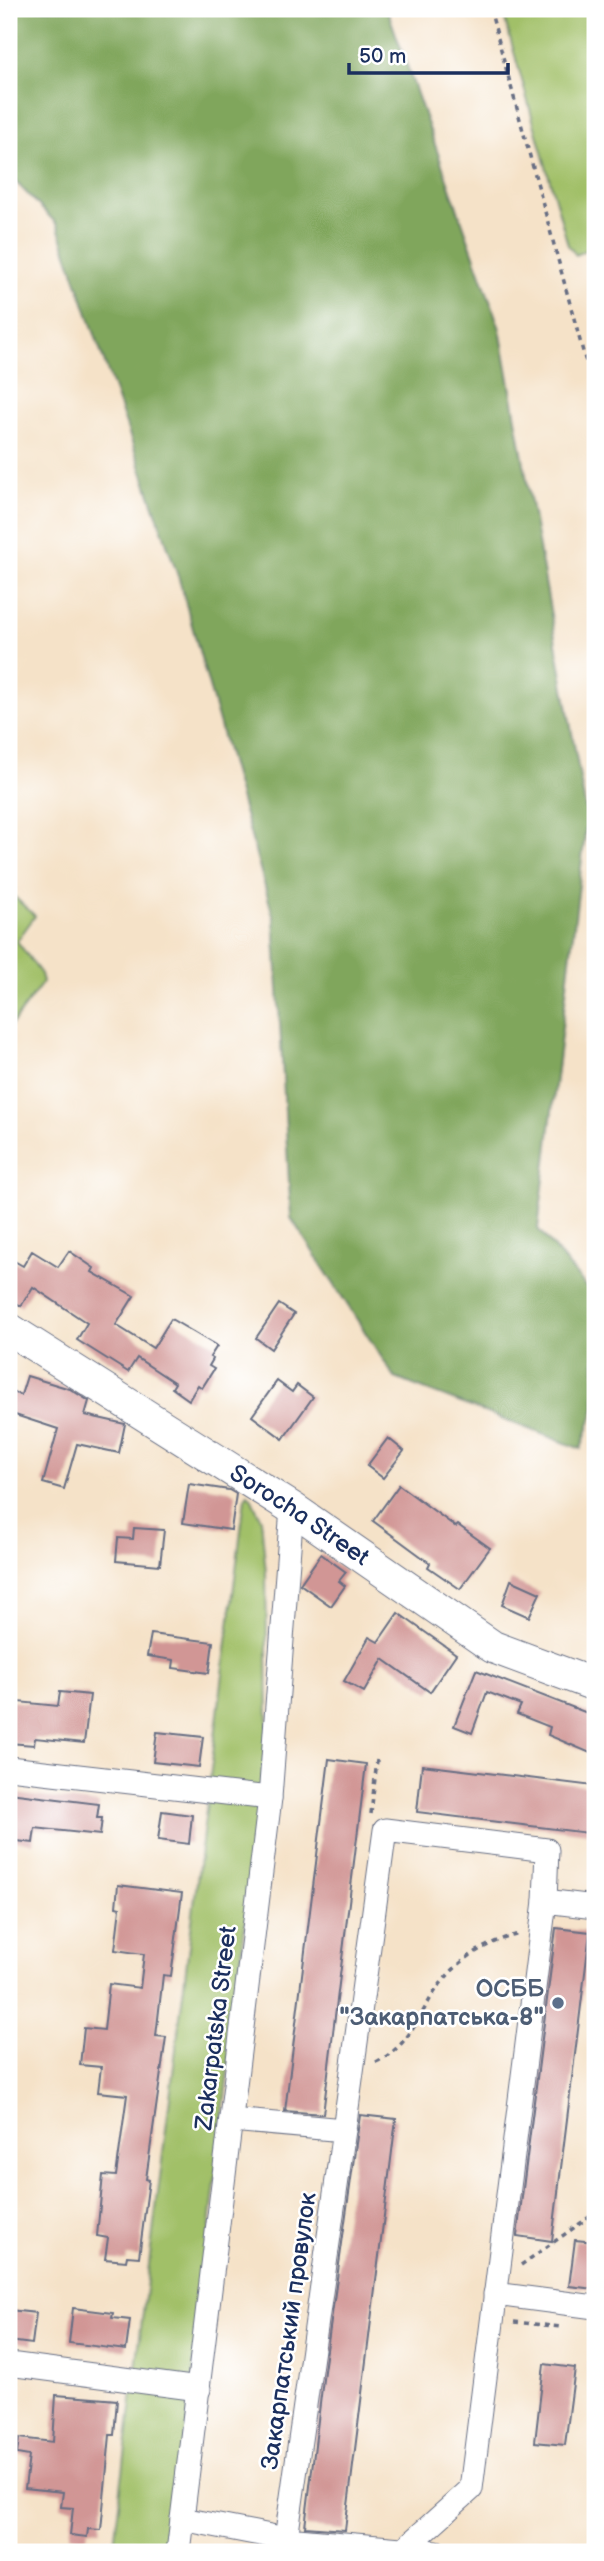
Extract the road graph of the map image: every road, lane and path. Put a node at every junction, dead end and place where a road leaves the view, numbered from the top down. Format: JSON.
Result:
{"nodes":[{"id":1,"x":490,"y":9,"type":"edge"},
{"id":2,"x":595,"y":376,"type":"edge"},
{"id":3,"x":9,"y":1329,"type":"edge"},
{"id":4,"x":292,"y":1508,"type":"junction"},
{"id":5,"x":595,"y":1685,"type":"edge"},
{"id":6,"x":9,"y":1768,"type":"edge"},
{"id":7,"x":270,"y":1798,"type":"junction"},
{"id":8,"x":545,"y":1901,"type":"junction"},
{"id":9,"x":595,"y":1907,"type":"edge"},
{"id":10,"x":541,"y":1929,"type":"junction"},
{"id":11,"x":352,"y":2073,"type":"junction"},
{"id":12,"x":231,"y":2120,"type":"junction"},
{"id":13,"x":344,"y":2130,"type":"junction"},
{"id":14,"x":595,"y":2213,"type":"edge"},
{"id":15,"x":496,"y":2288,"type":"junction"},
{"id":16,"x":595,"y":2308,"type":"edge"},
{"id":17,"x":492,"y":2319,"type":"junction"},
{"id":18,"x":569,"y":2328,"type":"dead end"},
{"id":19,"x":9,"y":2364,"type":"edge"},
{"id":20,"x":199,"y":2389,"type":"junction"},
{"id":21,"x":182,"y":2519,"type":"junction"},
{"id":22,"x":286,"y":2546,"type":"edge"},
{"id":23,"x":404,"y":2549,"type":"junction"},
{"id":24,"x":178,"y":2552,"type":"edge"},
{"id":25,"x":436,"y":2552,"type":"edge"}],
"edges":[{"from":1,"to":2,"type":"path"},
{"from":3,"to":4,"type":"main road","name":"Sorocha Street"},
{"from":4,"to":5,"type":"main road","name":"Sorocha Street"},
{"from":4,"to":7,"type":"street","name":"Zakarpatska Street"},
{"from":6,"to":7,"type":"street"},
{"from":7,"to":12,"type":"street","name":"Zakarpatska Street"},
{"from":8,"to":9,"type":"street"},
{"from":8,"to":10,"type":"street","name":"Закарпатський провулок"},
{"from":8,"to":11,"type":"street","name":"Закарпатський провулок"},
{"from":10,"to":11,"type":"path"},
{"from":10,"to":15,"type":"street","name":"Закарпатський провулок"},
{"from":11,"to":13,"type":"street","name":"Закарпатський провулок"},
{"from":12,"to":13,"type":"street"},
{"from":12,"to":20,"type":"street","name":"Zakarpatska Street"},
{"from":13,"to":22,"type":"street","name":"Закарпатський провулок"},
{"from":14,"to":15,"type":"path"},
{"from":15,"to":16,"type":"street"},
{"from":15,"to":17,"type":"street","name":"Закарпатський провулок"},
{"from":17,"to":18,"type":"path"},
{"from":17,"to":23,"type":"street","name":"Закарпатський провулок"},
{"from":19,"to":20,"type":"street"},
{"from":20,"to":21,"type":"street","name":"Zakarpatska Street"},
{"from":21,"to":22,"type":"street"},
{"from":21,"to":24,"type":"street","name":"Zakarpatska Street"},
{"from":22,"to":23,"type":"street"},
{"from":23,"to":25,"type":"street"}]}
